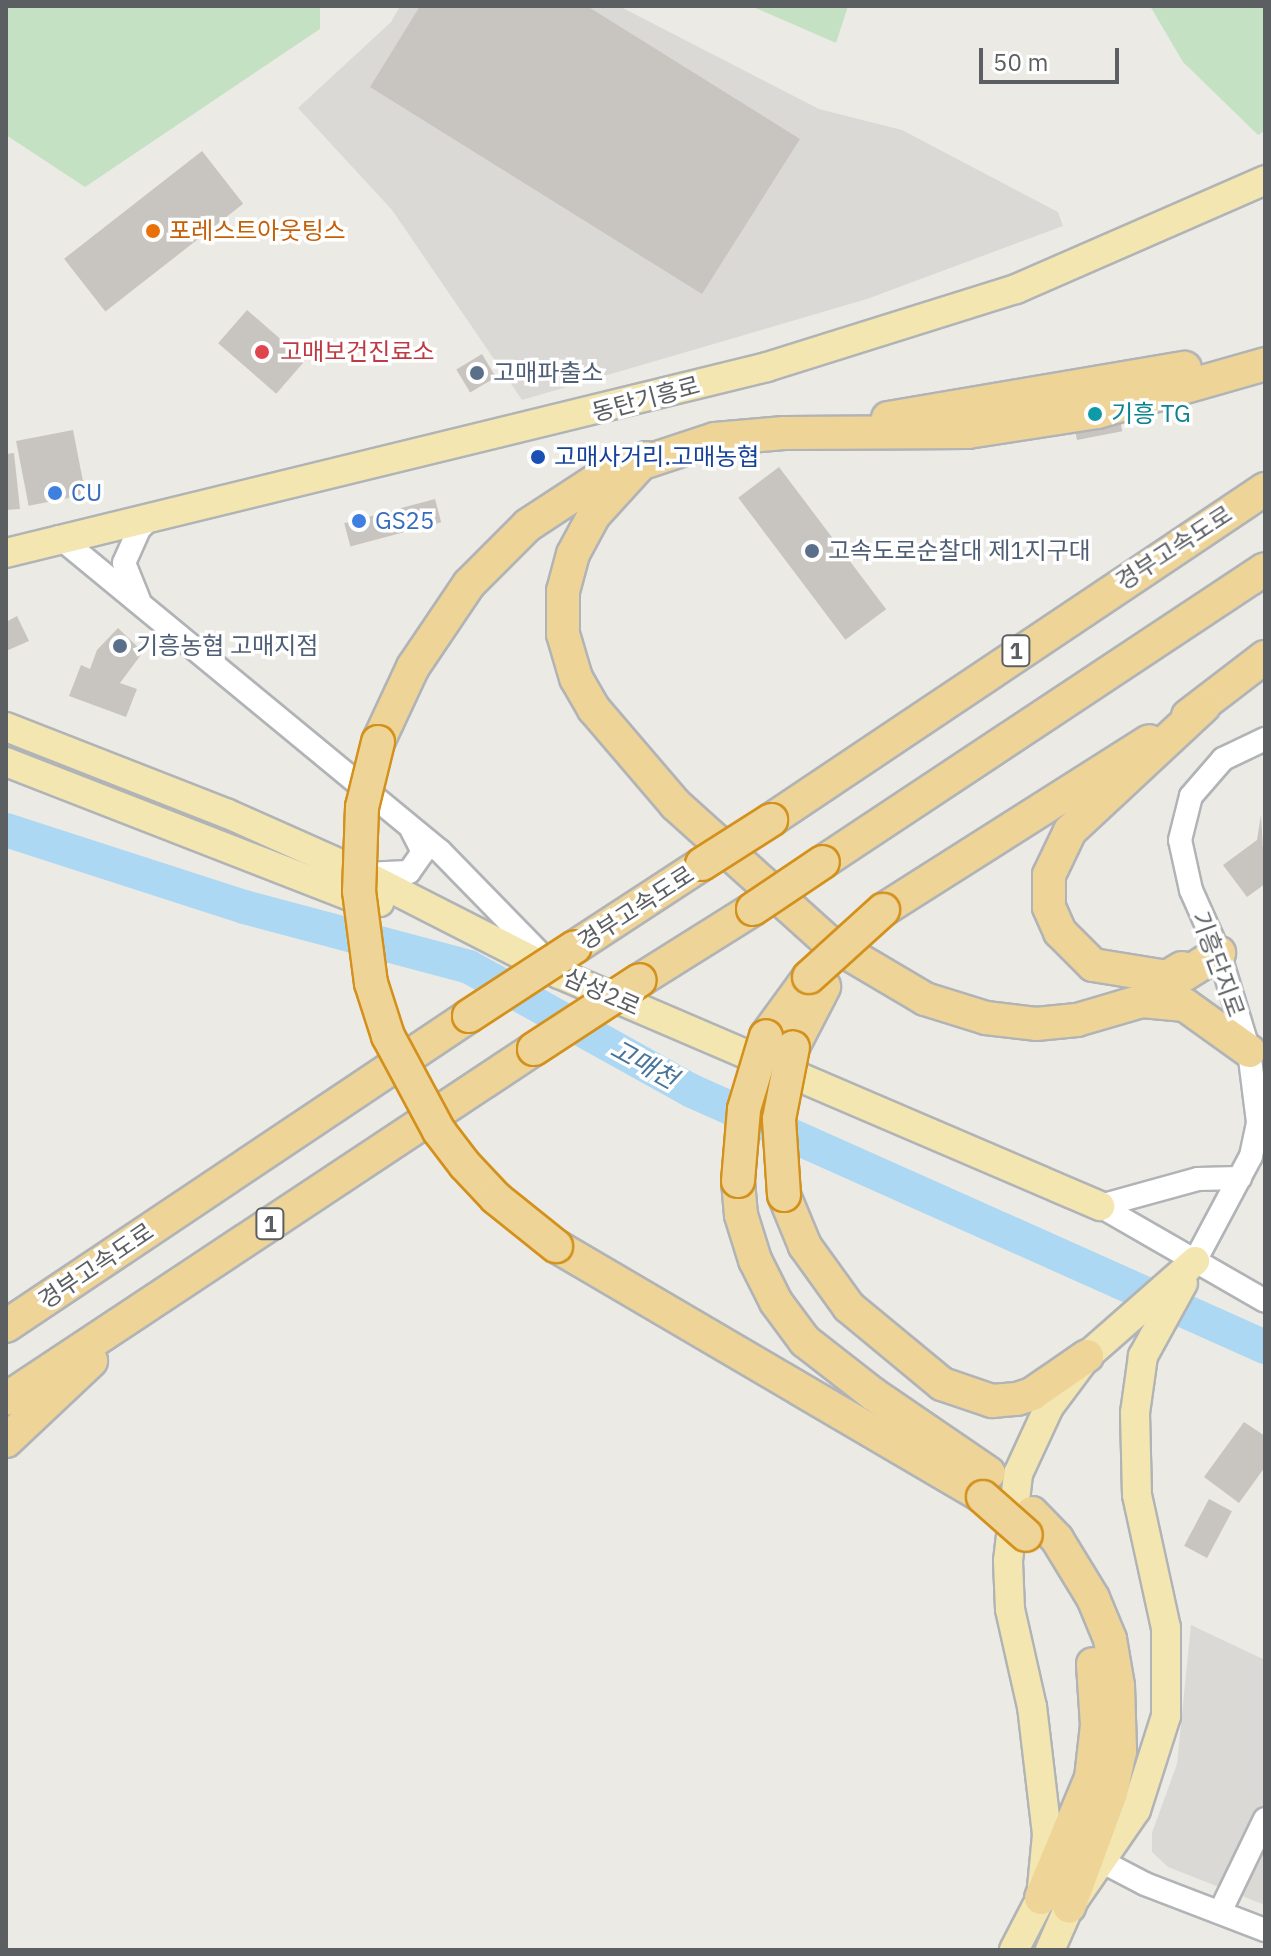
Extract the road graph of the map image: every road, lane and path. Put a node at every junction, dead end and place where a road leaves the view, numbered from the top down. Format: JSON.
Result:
{"nodes":[{"id":1,"x":1265,"y":180,"type":"edge"},
{"id":2,"x":1265,"y":346,"type":"edge"},
{"id":3,"x":1265,"y":364,"type":"edge"},
{"id":4,"x":784,"y":433,"type":"junction"},
{"id":5,"x":646,"y":458,"type":"junction"},
{"id":6,"x":1265,"y":489,"type":"edge"},
{"id":7,"x":152,"y":517,"type":"junction"},
{"id":8,"x":59,"y":537,"type":"junction"},
{"id":9,"x":6,"y":553,"type":"edge"},
{"id":10,"x":1265,"y":569,"type":"edge"},
{"id":11,"x":141,"y":605,"type":"junction"},
{"id":12,"x":1265,"y":657,"type":"edge"},
{"id":13,"x":1204,"y":706,"type":"junction"},
{"id":14,"x":6,"y":727,"type":"edge"},
{"id":15,"x":1265,"y":739,"type":"edge"},
{"id":16,"x":6,"y":762,"type":"edge"},
{"id":17,"x":407,"y":823,"type":"junction"},
{"id":18,"x":363,"y":874,"type":"junction"},
{"id":19,"x":452,"y":918,"type":"junction"},
{"id":20,"x":1219,"y":953,"type":"junction"},
{"id":21,"x":567,"y":960,"type":"junction"},
{"id":22,"x":1142,"y":1001,"type":"junction"},
{"id":23,"x":780,"y":1042,"type":"junction"},
{"id":24,"x":1249,"y":1051,"type":"junction"},
{"id":25,"x":1240,"y":1178,"type":"junction"},
{"id":26,"x":1100,"y":1206,"type":"junction"},
{"id":27,"x":1183,"y":1276,"type":"junction"},
{"id":28,"x":159,"y":1297,"type":"junction"},
{"id":29,"x":1265,"y":1301,"type":"edge"},
{"id":30,"x":1154,"y":1311,"type":"junction"},
{"id":31,"x":6,"y":1326,"type":"edge"},
{"id":32,"x":1098,"y":1346,"type":"junction"},
{"id":33,"x":1143,"y":1356,"type":"junction"},
{"id":34,"x":6,"y":1399,"type":"edge"},
{"id":35,"x":6,"y":1441,"type":"edge"},
{"id":36,"x":986,"y":1485,"type":"junction"},
{"id":37,"x":1265,"y":1819,"type":"edge"},
{"id":38,"x":1103,"y":1862,"type":"junction"},
{"id":39,"x":1055,"y":1903,"type":"junction"},
{"id":40,"x":1221,"y":1910,"type":"junction"},
{"id":41,"x":1265,"y":1930,"type":"edge"},
{"id":42,"x":1014,"y":1950,"type":"edge"},
{"id":43,"x":1050,"y":1950,"type":"edge"}],
"edges":[{"from":1,"to":7,"type":"main road","name":"동탄기흥로"},
{"from":2,"to":4,"type":"highway"},
{"from":3,"to":4,"type":"highway"},
{"from":4,"to":5,"type":"highway"},
{"from":5,"to":22,"type":"highway"},
{"from":5,"to":36,"type":"highway","bridge":true},
{"from":6,"to":21,"type":"highway","name":"경부고속도로","number":"1","bridge":true},
{"from":7,"to":8,"type":"main road","name":"동탄기흥로"},
{"from":7,"to":11,"type":"street"},
{"from":8,"to":9,"type":"main road","name":"동탄기흥로"},
{"from":8,"to":11,"type":"street"},
{"from":10,"to":28,"type":"highway","number":"1","bridge":true},
{"from":11,"to":17,"type":"street"},
{"from":12,"to":13,"type":"highway"},
{"from":13,"to":20,"type":"highway"},
{"from":13,"to":23,"type":"highway","bridge":true},
{"from":14,"to":18,"type":"main road","name":"삼성2로"},
{"from":15,"to":20,"type":"street","name":"기흥단지로"},
{"from":16,"to":19,"type":"main road"},
{"from":17,"to":18,"type":"street"},
{"from":17,"to":21,"type":"street"},
{"from":18,"to":19,"type":"main road","name":"삼성2로"},
{"from":19,"to":21,"type":"main road","name":"삼성2로"},
{"from":20,"to":22,"type":"highway"},
{"from":20,"to":24,"type":"street","name":"기흥단지로"},
{"from":21,"to":26,"type":"main road","name":"삼성2로"},
{"from":21,"to":31,"type":"highway","name":"경부고속도로","number":"1","bridge":true},
{"from":22,"to":24,"type":"highway"},
{"from":23,"to":32,"type":"highway","bridge":true},
{"from":23,"to":36,"type":"highway","bridge":true},
{"from":24,"to":25,"type":"street","name":"기흥단지로"},
{"from":25,"to":26,"type":"street"},
{"from":25,"to":27,"type":"street","name":"기흥단지로"},
{"from":26,"to":27,"type":"street","name":"삼성2로"},
{"from":27,"to":29,"type":"street","name":"삼성2로"},
{"from":27,"to":30,"type":"main road"},
{"from":28,"to":34,"type":"highway","number":"1"},
{"from":28,"to":35,"type":"highway"},
{"from":30,"to":32,"type":"main road"},
{"from":30,"to":33,"type":"main road"},
{"from":32,"to":33,"type":"main road"},
{"from":32,"to":39,"type":"main road"},
{"from":33,"to":38,"type":"main road"},
{"from":36,"to":39,"type":"highway"},
{"from":37,"to":40,"type":"street"},
{"from":38,"to":39,"type":"main road"},
{"from":38,"to":40,"type":"street"},
{"from":39,"to":42,"type":"main road"},
{"from":39,"to":43,"type":"main road"},
{"from":40,"to":41,"type":"street"}]}
